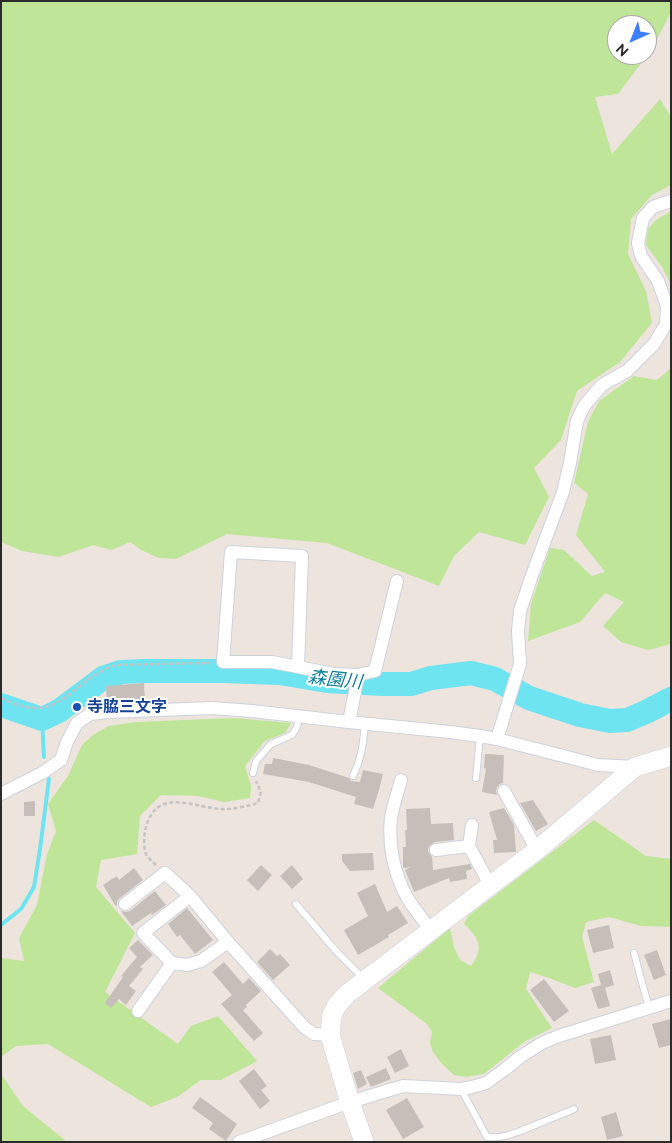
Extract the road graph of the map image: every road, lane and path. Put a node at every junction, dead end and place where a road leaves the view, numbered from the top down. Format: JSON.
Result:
{"nodes":[{"id":1,"x":671,"y":201,"type":"edge"},
{"id":2,"x":397,"y":581,"type":"dead end"},
{"id":3,"x":223,"y":662,"type":"junction"},
{"id":4,"x":298,"y":666,"type":"junction"},
{"id":5,"x":357,"y":675,"type":"junction"},
{"id":6,"x":1,"y":698,"type":"edge"},
{"id":7,"x":299,"y":716,"type":"junction"},
{"id":8,"x":348,"y":722,"type":"junction"},
{"id":9,"x":365,"y":724,"type":"junction"},
{"id":10,"x":480,"y":736,"type":"junction"},
{"id":11,"x":498,"y":739,"type":"junction"},
{"id":12,"x":671,"y":756,"type":"edge"},
{"id":13,"x":635,"y":767,"type":"junction"},
{"id":14,"x":253,"y":773,"type":"joint"},
{"id":15,"x":353,"y":776,"type":"dead end"},
{"id":16,"x":476,"y":778,"type":"dead end"},
{"id":17,"x":401,"y":780,"type":"dead end"},
{"id":18,"x":504,"y":791,"type":"dead end"},
{"id":19,"x":1,"y":794,"type":"edge"},
{"id":20,"x":472,"y":825,"type":"dead end"},
{"id":21,"x":469,"y":846,"type":"junction"},
{"id":22,"x":436,"y":850,"type":"dead end"},
{"id":23,"x":537,"y":850,"type":"junction"},
{"id":24,"x":165,"y":873,"type":"junction"},
{"id":25,"x":490,"y":886,"type":"junction"},
{"id":26,"x":190,"y":896,"type":"junction"},
{"id":27,"x":125,"y":904,"type":"dead end"},
{"id":28,"x":296,"y":904,"type":"dead end"},
{"id":29,"x":430,"y":930,"type":"junction"},
{"id":30,"x":228,"y":942,"type":"junction"},
{"id":31,"x":634,"y":953,"type":"dead end"},
{"id":32,"x":172,"y":963,"type":"junction"},
{"id":33,"x":365,"y":980,"type":"junction"},
{"id":34,"x":671,"y":1001,"type":"edge"},
{"id":35,"x":649,"y":1008,"type":"junction"},
{"id":36,"x":138,"y":1011,"type":"dead end"},
{"id":37,"x":330,"y":1035,"type":"junction"},
{"id":38,"x":460,"y":1089,"type":"junction"},
{"id":39,"x":350,"y":1102,"type":"junction"},
{"id":40,"x":574,"y":1109,"type":"dead end"},
{"id":41,"x":239,"y":1142,"type":"edge"},
{"id":42,"x":364,"y":1142,"type":"edge"}],
"edges":[{"from":1,"to":11,"type":"street"},
{"from":2,"to":5,"type":"street"},
{"from":3,"to":4,"type":"street"},
{"from":3,"to":4,"type":"street"},
{"from":3,"to":6,"type":"path"},
{"from":4,"to":5,"type":"street"},
{"from":5,"to":8,"type":"street"},
{"from":7,"to":8,"type":"street"},
{"from":7,"to":14,"type":"lane"},
{"from":7,"to":19,"type":"street"},
{"from":8,"to":9,"type":"street"},
{"from":9,"to":10,"type":"street"},
{"from":9,"to":15,"type":"lane"},
{"from":10,"to":11,"type":"street"},
{"from":10,"to":16,"type":"lane"},
{"from":11,"to":13,"type":"street"},
{"from":12,"to":13,"type":"street"},
{"from":13,"to":23,"type":"street"},
{"from":14,"to":24,"type":"path"},
{"from":17,"to":29,"type":"street"},
{"from":18,"to":23,"type":"street"},
{"from":20,"to":21,"type":"street"},
{"from":21,"to":22,"type":"street"},
{"from":21,"to":25,"type":"street"},
{"from":23,"to":25,"type":"street"},
{"from":24,"to":26,"type":"street"},
{"from":24,"to":27,"type":"street"},
{"from":25,"to":29,"type":"street"},
{"from":26,"to":30,"type":"street"},
{"from":26,"to":32,"type":"street"},
{"from":28,"to":33,"type":"lane"},
{"from":29,"to":33,"type":"street"},
{"from":30,"to":32,"type":"street"},
{"from":30,"to":37,"type":"street"},
{"from":31,"to":35,"type":"lane"},
{"from":32,"to":36,"type":"street"},
{"from":33,"to":37,"type":"street"},
{"from":34,"to":35,"type":"street"},
{"from":35,"to":38,"type":"street"},
{"from":37,"to":39,"type":"street"},
{"from":38,"to":39,"type":"street"},
{"from":38,"to":40,"type":"lane"},
{"from":39,"to":41,"type":"street"},
{"from":39,"to":42,"type":"street"}]}
